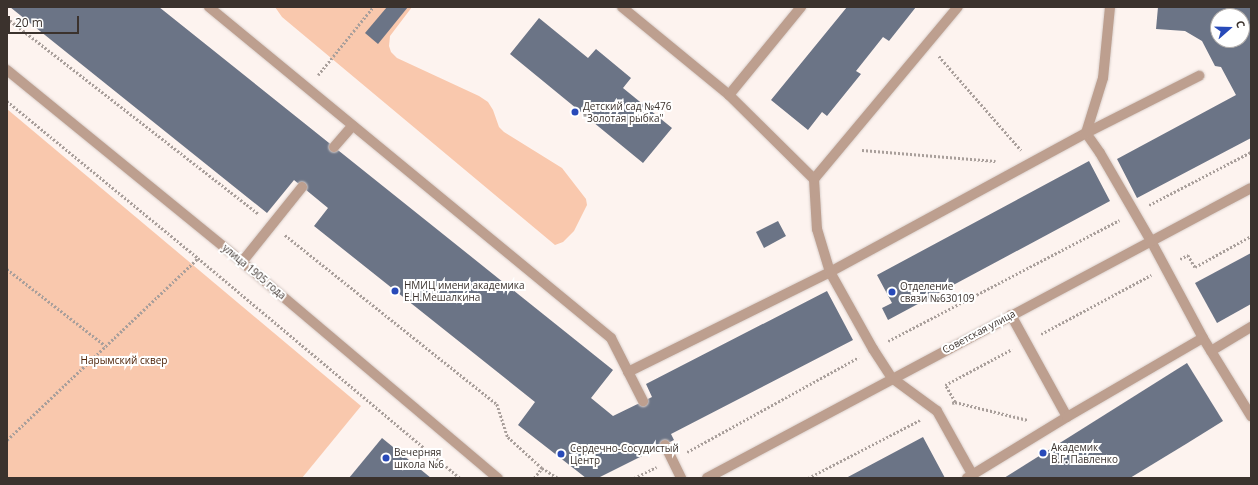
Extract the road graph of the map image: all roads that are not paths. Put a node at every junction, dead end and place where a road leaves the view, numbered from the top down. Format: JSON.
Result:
{"nodes":[{"id":1,"x":209,"y":7,"type":"edge"},
{"id":2,"x":622,"y":7,"type":"edge"},
{"id":3,"x":801,"y":7,"type":"edge"},
{"id":4,"x":958,"y":7,"type":"edge"},
{"id":5,"x":1110,"y":7,"type":"edge"},
{"id":6,"x":7,"y":70,"type":"edge"},
{"id":7,"x":1199,"y":76,"type":"dead end"},
{"id":8,"x":729,"y":95,"type":"junction"},
{"id":9,"x":352,"y":126,"type":"junction"},
{"id":10,"x":1086,"y":134,"type":"junction"},
{"id":11,"x":334,"y":147,"type":"dead end"},
{"id":12,"x":814,"y":179,"type":"junction"},
{"id":13,"x":302,"y":187,"type":"dead end"},
{"id":14,"x":1251,"y":188,"type":"edge"},
{"id":15,"x":1151,"y":241,"type":"junction"},
{"id":16,"x":242,"y":262,"type":"junction"},
{"id":17,"x":830,"y":272,"type":"junction"},
{"id":18,"x":1011,"y":315,"type":"junction"},
{"id":19,"x":1251,"y":327,"type":"edge"},
{"id":20,"x":1203,"y":338,"type":"junction"},
{"id":21,"x":1211,"y":351,"type":"junction"},
{"id":22,"x":628,"y":372,"type":"junction"},
{"id":23,"x":892,"y":378,"type":"junction"},
{"id":24,"x":643,"y":401,"type":"dead end"},
{"id":25,"x":1251,"y":416,"type":"edge"},
{"id":26,"x":1066,"y":417,"type":"junction"},
{"id":27,"x":665,"y":445,"type":"dead end"},
{"id":28,"x":970,"y":476,"type":"edge"},
{"id":29,"x":498,"y":478,"type":"edge"},
{"id":30,"x":681,"y":478,"type":"edge"},
{"id":31,"x":707,"y":478,"type":"edge"}],
"edges":[{"from":1,"to":9,"type":"street"},
{"from":2,"to":8,"type":"street"},
{"from":3,"to":8,"type":"street"},
{"from":4,"to":12,"type":"street"},
{"from":5,"to":10,"type":"street"},
{"from":6,"to":16,"type":"street","name":"улица 1905 года"},
{"from":7,"to":10,"type":"street"},
{"from":8,"to":12,"type":"street"},
{"from":9,"to":11,"type":"street"},
{"from":9,"to":22,"type":"street"},
{"from":10,"to":15,"type":"street"},
{"from":10,"to":17,"type":"street"},
{"from":12,"to":17,"type":"street"},
{"from":13,"to":16,"type":"street"},
{"from":14,"to":15,"type":"street","name":"Советская улица"},
{"from":15,"to":18,"type":"street","name":"Советская улица"},
{"from":15,"to":20,"type":"street"},
{"from":16,"to":29,"type":"street","name":"улица 1905 года"},
{"from":17,"to":22,"type":"street"},
{"from":17,"to":23,"type":"street"},
{"from":18,"to":23,"type":"street","name":"Советская улица"},
{"from":18,"to":26,"type":"street"},
{"from":19,"to":21,"type":"street"},
{"from":20,"to":21,"type":"street"},
{"from":20,"to":26,"type":"street"},
{"from":21,"to":25,"type":"street"},
{"from":22,"to":24,"type":"street"},
{"from":23,"to":28,"type":"street"},
{"from":23,"to":31,"type":"street","name":"Советская улица"},
{"from":26,"to":28,"type":"street"},
{"from":27,"to":30,"type":"street"}]}
